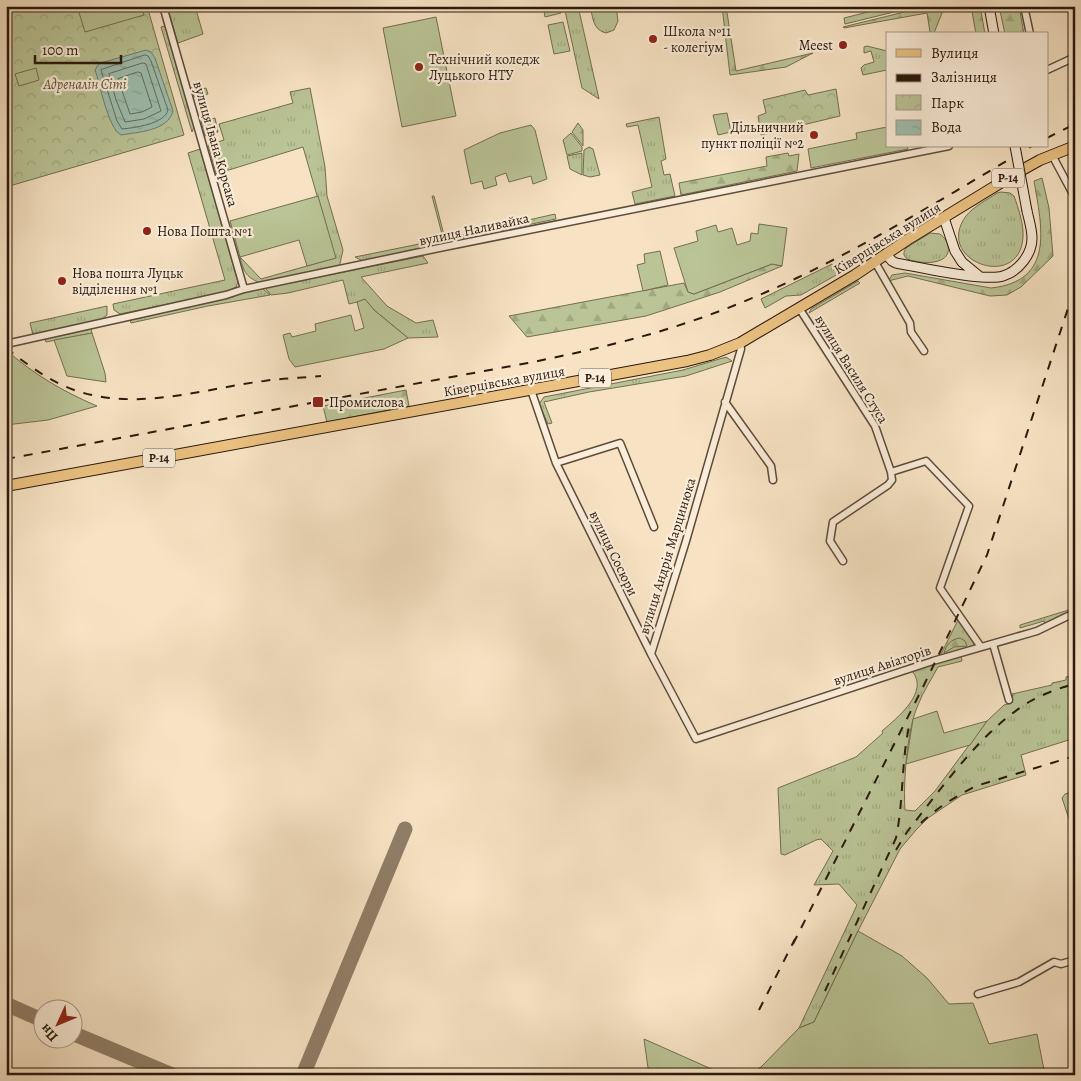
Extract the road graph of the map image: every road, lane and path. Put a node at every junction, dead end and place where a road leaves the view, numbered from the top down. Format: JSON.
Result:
{"nodes":[{"id":1,"x":163,"y":6,"type":"edge"},
{"id":2,"x":989,"y":6,"type":"edge"},
{"id":3,"x":1024,"y":6,"type":"edge"},
{"id":4,"x":994,"y":32,"type":"edge"},
{"id":5,"x":1030,"y":32,"type":"edge"},
{"id":6,"x":1075,"y":57,"type":"edge"},
{"id":7,"x":1048,"y":70,"type":"edge"},
{"id":8,"x":1075,"y":146,"type":"edge"},
{"id":9,"x":939,"y":148,"type":"edge"},
{"id":10,"x":1015,"y":148,"type":"edge"},
{"id":11,"x":1052,"y":156,"type":"junction"},
{"id":12,"x":1075,"y":198,"type":"edge"},
{"id":13,"x":944,"y":218,"type":"junction"},
{"id":14,"x":886,"y":254,"type":"junction"},
{"id":15,"x":875,"y":262,"type":"junction"},
{"id":16,"x":979,"y":276,"type":"junction"},
{"id":17,"x":244,"y":289,"type":"junction"},
{"id":18,"x":799,"y":308,"type":"junction"},
{"id":19,"x":740,"y":343,"type":"junction"},
{"id":20,"x":6,"y":344,"type":"edge"},
{"id":21,"x":924,"y":352,"type":"dead end"},
{"id":22,"x":531,"y":390,"type":"junction"},
{"id":23,"x":725,"y":402,"type":"junction"},
{"id":24,"x":556,"y":462,"type":"junction"},
{"id":25,"x":891,"y":472,"type":"junction"},
{"id":26,"x":774,"y":480,"type":"dead end"},
{"id":27,"x":6,"y":486,"type":"edge"},
{"id":28,"x":654,"y":527,"type":"dead end"},
{"id":29,"x":843,"y":560,"type":"dead end"},
{"id":30,"x":1075,"y":615,"type":"edge"},
{"id":31,"x":993,"y":644,"type":"junction"},
{"id":32,"x":981,"y":647,"type":"junction"},
{"id":33,"x":651,"y":654,"type":"junction"},
{"id":34,"x":1009,"y":700,"type":"dead end"},
{"id":35,"x":696,"y":739,"type":"joint"},
{"id":36,"x":1075,"y":960,"type":"edge"},
{"id":37,"x":978,"y":994,"type":"dead end"}],
"edges":[{"from":1,"to":17,"type":"street","name":"вулиця Івана Корсака"},
{"from":2,"to":4,"type":"main road"},
{"from":3,"to":5,"type":"street"},
{"from":6,"to":7,"type":"street"},
{"from":8,"to":11,"type":"main road","name":"Ківерцівська вулиця","number":"Р-14"},
{"from":9,"to":17,"type":"street","name":"вулиця Наливайка"},
{"from":10,"to":16,"type":"main road","bridge":true},
{"from":11,"to":12,"type":"street"},
{"from":11,"to":13,"type":"main road","name":"Ківерцівська вулиця","number":"Р-14"},
{"from":13,"to":14,"type":"main road","name":"Ківерцівська вулиця","number":"Р-14"},
{"from":13,"to":16,"type":"main road"},
{"from":14,"to":15,"type":"main road","name":"Ківерцівська вулиця","number":"Р-14"},
{"from":14,"to":16,"type":"main road"},
{"from":15,"to":18,"type":"main road","name":"Ківерцівська вулиця","number":"Р-14"},
{"from":15,"to":21,"type":"street"},
{"from":17,"to":20,"type":"street","name":"вулиця Наливайка"},
{"from":18,"to":19,"type":"main road","name":"Ківерцівська вулиця","number":"Р-14"},
{"from":18,"to":25,"type":"street","name":"вулиця Василя Стуса"},
{"from":19,"to":22,"type":"main road","name":"Ківерцівська вулиця","number":"Р-14"},
{"from":19,"to":23,"type":"street","name":"вулиця Андрія Марцинюка"},
{"from":22,"to":24,"type":"street","name":"вулиця Сосюри"},
{"from":22,"to":27,"type":"main road","name":"Ківерцівська вулиця","number":"Р-14"},
{"from":23,"to":26,"type":"street"},
{"from":23,"to":33,"type":"street","name":"вулиця Андрія Марцинюка"},
{"from":24,"to":28,"type":"street"},
{"from":24,"to":33,"type":"street","name":"вулиця Сосюри"},
{"from":25,"to":29,"type":"street"},
{"from":25,"to":32,"type":"street"},
{"from":30,"to":31,"type":"street","name":"вулиця Авіаторів"},
{"from":31,"to":32,"type":"street","name":"вулиця Авіаторів"},
{"from":31,"to":34,"type":"street"},
{"from":32,"to":35,"type":"street","name":"вулиця Авіаторів"},
{"from":33,"to":35,"type":"street","name":"вулиця Андрія Марцинюка"},
{"from":36,"to":37,"type":"street"}]}
